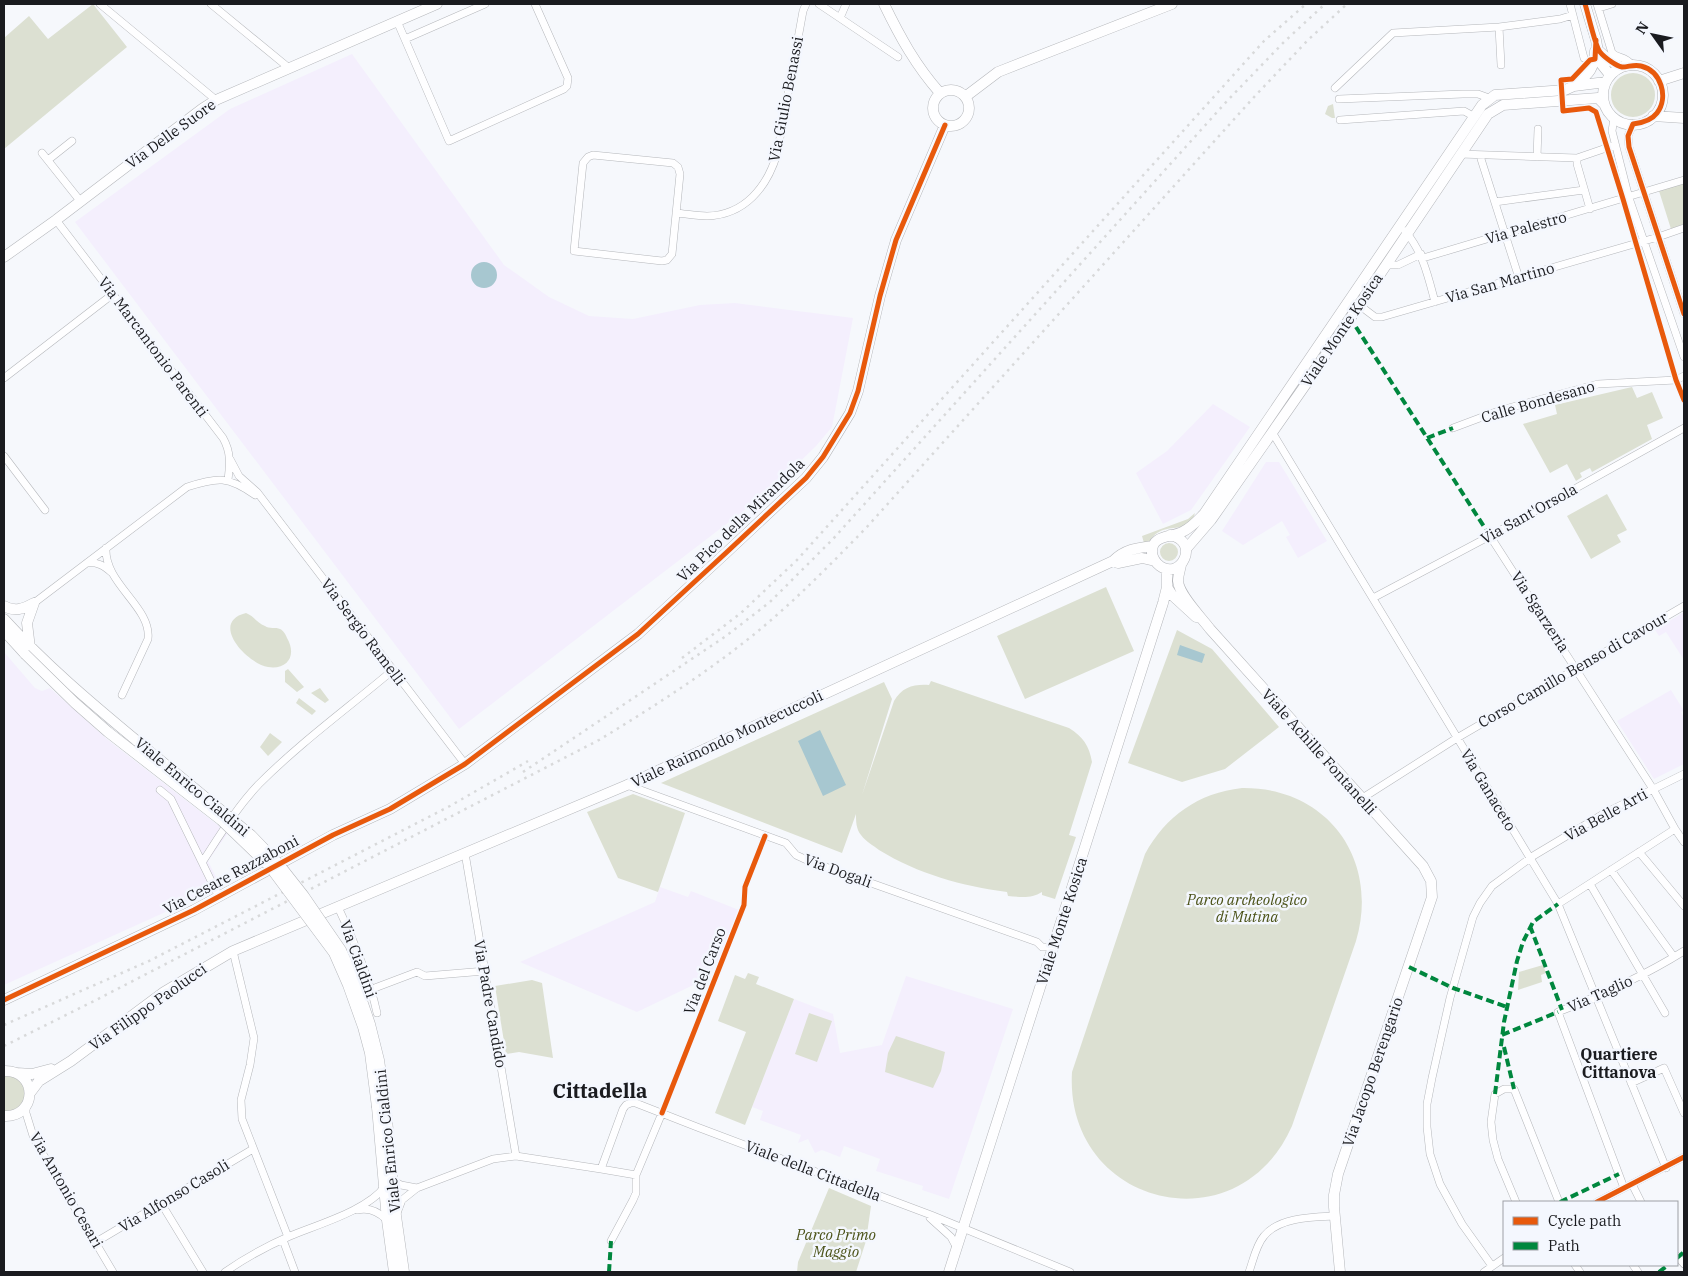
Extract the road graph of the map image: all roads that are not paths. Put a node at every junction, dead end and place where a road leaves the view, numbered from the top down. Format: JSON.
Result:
{"nodes":[{"id":1,"x":100,"y":4,"type":"edge"},
{"id":2,"x":211,"y":4,"type":"edge"},
{"id":3,"x":437,"y":4,"type":"edge"},
{"id":4,"x":485,"y":4,"type":"edge"},
{"id":5,"x":536,"y":4,"type":"edge"},
{"id":6,"x":806,"y":4,"type":"edge"},
{"id":7,"x":819,"y":4,"type":"edge"},
{"id":8,"x":846,"y":4,"type":"edge"},
{"id":9,"x":884,"y":4,"type":"edge"},
{"id":10,"x":1172,"y":4,"type":"edge"},
{"id":11,"x":1570,"y":4,"type":"edge"},
{"id":12,"x":1585,"y":4,"type":"edge"},
{"id":13,"x":1612,"y":4,"type":"edge"},
{"id":14,"x":1598,"y":6,"type":"edge"},
{"id":15,"x":1573,"y":15,"type":"junction"},
{"id":16,"x":840,"y":18,"type":"junction"},
{"id":17,"x":397,"y":21,"type":"junction"},
{"id":18,"x":1499,"y":27,"type":"junction"},
{"id":19,"x":405,"y":39,"type":"junction"},
{"id":20,"x":1597,"y":46,"type":"junction"},
{"id":21,"x":898,"y":57,"type":"dead end"},
{"id":22,"x":1584,"y":58,"type":"dead end"},
{"id":23,"x":1501,"y":65,"type":"dead end"},
{"id":24,"x":1632,"y":65,"type":"junction"},
{"id":25,"x":1621,"y":67,"type":"junction"},
{"id":26,"x":289,"y":68,"type":"junction"},
{"id":27,"x":1684,"y":73,"type":"edge"},
{"id":28,"x":1608,"y":78,"type":"junction"},
{"id":29,"x":1659,"y":81,"type":"junction"},
{"id":30,"x":1574,"y":86,"type":"junction"},
{"id":31,"x":1335,"y":88,"type":"dead end"},
{"id":32,"x":940,"y":94,"type":"junction"},
{"id":33,"x":965,"y":97,"type":"junction"},
{"id":34,"x":1489,"y":98,"type":"junction"},
{"id":35,"x":1339,"y":99,"type":"dead end"},
{"id":36,"x":216,"y":100,"type":"junction"},
{"id":37,"x":1604,"y":104,"type":"junction"},
{"id":38,"x":1473,"y":116,"type":"junction"},
{"id":39,"x":1653,"y":116,"type":"junction"},
{"id":40,"x":1614,"y":118,"type":"junction"},
{"id":41,"x":1684,"y":118,"type":"edge"},
{"id":42,"x":1340,"y":120,"type":"dead end"},
{"id":43,"x":1633,"y":124,"type":"junction"},
{"id":44,"x":945,"y":125,"type":"junction"},
{"id":45,"x":1538,"y":128,"type":"dead end"},
{"id":46,"x":72,"y":141,"type":"dead end"},
{"id":47,"x":1615,"y":146,"type":"junction"},
{"id":48,"x":42,"y":153,"type":"dead end"},
{"id":49,"x":1460,"y":154,"type":"junction"},
{"id":50,"x":1537,"y":157,"type":"junction"},
{"id":51,"x":1577,"y":158,"type":"junction"},
{"id":52,"x":1481,"y":159,"type":"dead end"},
{"id":53,"x":48,"y":160,"type":"junction"},
{"id":54,"x":1684,"y":180,"type":"edge"},
{"id":55,"x":1584,"y":190,"type":"junction"},
{"id":56,"x":1644,"y":193,"type":"junction"},
{"id":57,"x":1629,"y":198,"type":"junction"},
{"id":58,"x":81,"y":202,"type":"junction"},
{"id":59,"x":1495,"y":202,"type":"junction"},
{"id":60,"x":1590,"y":209,"type":"junction"},
{"id":61,"x":676,"y":213,"type":"junction"},
{"id":62,"x":56,"y":220,"type":"junction"},
{"id":63,"x":1400,"y":225,"type":"junction"},
{"id":64,"x":1684,"y":228,"type":"edge"},
{"id":65,"x":1408,"y":234,"type":"junction"},
{"id":66,"x":1506,"y":234,"type":"junction"},
{"id":67,"x":1658,"y":238,"type":"junction"},
{"id":68,"x":1643,"y":242,"type":"junction"},
{"id":69,"x":1422,"y":256,"type":"junction"},
{"id":70,"x":4,"y":257,"type":"edge"},
{"id":71,"x":1387,"y":265,"type":"junction"},
{"id":72,"x":1519,"y":278,"type":"junction"},
{"id":73,"x":113,"y":294,"type":"junction"},
{"id":74,"x":1435,"y":302,"type":"junction"},
{"id":75,"x":1359,"y":305,"type":"junction"},
{"id":76,"x":1684,"y":314,"type":"edge"},
{"id":77,"x":1684,"y":357,"type":"edge"},
{"id":78,"x":1684,"y":376,"type":"edge"},
{"id":79,"x":4,"y":378,"type":"edge"},
{"id":80,"x":1453,"y":428,"type":"dead end"},
{"id":81,"x":1684,"y":428,"type":"edge"},
{"id":82,"x":1272,"y":432,"type":"junction"},
{"id":83,"x":4,"y":456,"type":"edge"},
{"id":84,"x":230,"y":459,"type":"junction"},
{"id":85,"x":228,"y":480,"type":"junction"},
{"id":86,"x":262,"y":499,"type":"junction"},
{"id":87,"x":45,"y":510,"type":"dead end"},
{"id":88,"x":1170,"y":535,"type":"junction"},
{"id":89,"x":1490,"y":536,"type":"junction"},
{"id":90,"x":1153,"y":546,"type":"junction"},
{"id":91,"x":106,"y":548,"type":"junction"},
{"id":92,"x":1186,"y":549,"type":"junction"},
{"id":93,"x":1113,"y":561,"type":"junction"},
{"id":94,"x":1155,"y":561,"type":"junction"},
{"id":95,"x":87,"y":563,"type":"junction"},
{"id":96,"x":1181,"y":565,"type":"junction"},
{"id":97,"x":1167,"y":569,"type":"junction"},
{"id":98,"x":111,"y":572,"type":"junction"},
{"id":99,"x":1167,"y":587,"type":"junction"},
{"id":100,"x":1373,"y":598,"type":"junction"},
{"id":101,"x":34,"y":603,"type":"junction"},
{"id":102,"x":4,"y":606,"type":"edge"},
{"id":103,"x":1684,"y":606,"type":"edge"},
{"id":104,"x":4,"y":619,"type":"edge"},
{"id":105,"x":1210,"y":628,"type":"junction"},
{"id":106,"x":4,"y":631,"type":"edge"},
{"id":107,"x":27,"y":651,"type":"junction"},
{"id":108,"x":1576,"y":668,"type":"junction"},
{"id":109,"x":393,"y":670,"type":"junction"},
{"id":110,"x":122,"y":695,"type":"dead end"},
{"id":111,"x":1457,"y":738,"type":"junction"},
{"id":112,"x":464,"y":764,"type":"junction"},
{"id":113,"x":1684,"y":774,"type":"edge"},
{"id":114,"x":627,"y":784,"type":"junction"},
{"id":115,"x":1653,"y":789,"type":"junction"},
{"id":116,"x":160,"y":790,"type":"dead end"},
{"id":117,"x":1361,"y":799,"type":"junction"},
{"id":118,"x":1675,"y":829,"type":"junction"},
{"id":119,"x":1684,"y":842,"type":"edge"},
{"id":120,"x":1639,"y":852,"type":"junction"},
{"id":121,"x":464,"y":853,"type":"junction"},
{"id":122,"x":1529,"y":858,"type":"junction"},
{"id":123,"x":203,"y":861,"type":"junction"},
{"id":124,"x":1611,"y":870,"type":"junction"},
{"id":125,"x":1429,"y":875,"type":"joint"},
{"id":126,"x":1590,"y":884,"type":"junction"},
{"id":127,"x":219,"y":897,"type":"junction"},
{"id":128,"x":1558,"y":904,"type":"junction"},
{"id":129,"x":338,"y":906,"type":"junction"},
{"id":130,"x":1684,"y":906,"type":"edge"},
{"id":131,"x":1054,"y":947,"type":"junction"},
{"id":132,"x":233,"y":951,"type":"junction"},
{"id":133,"x":1684,"y":951,"type":"edge"},
{"id":134,"x":1674,"y":957,"type":"junction"},
{"id":135,"x":485,"y":971,"type":"junction"},
{"id":136,"x":1642,"y":975,"type":"junction"},
{"id":137,"x":372,"y":989,"type":"junction"},
{"id":138,"x":1596,"y":997,"type":"junction"},
{"id":139,"x":4,"y":1000,"type":"edge"},
{"id":140,"x":1665,"y":1012,"type":"dead end"},
{"id":141,"x":377,"y":1013,"type":"dead end"},
{"id":142,"x":71,"y":1061,"type":"junction"},
{"id":143,"x":4,"y":1071,"type":"edge"},
{"id":144,"x":16,"y":1073,"type":"junction"},
{"id":145,"x":1631,"y":1083,"type":"junction"},
{"id":146,"x":30,"y":1093,"type":"junction"},
{"id":147,"x":26,"y":1106,"type":"junction"},
{"id":148,"x":662,"y":1113,"type":"junction"},
{"id":149,"x":1684,"y":1113,"type":"edge"},
{"id":150,"x":6,"y":1116,"type":"edge"},
{"id":151,"x":252,"y":1149,"type":"junction"},
{"id":152,"x":516,"y":1156,"type":"junction"},
{"id":153,"x":1684,"y":1157,"type":"edge"},
{"id":154,"x":601,"y":1168,"type":"junction"},
{"id":155,"x":1666,"y":1168,"type":"junction"},
{"id":156,"x":636,"y":1175,"type":"junction"},
{"id":157,"x":390,"y":1183,"type":"junction"},
{"id":158,"x":1632,"y":1184,"type":"junction"},
{"id":159,"x":417,"y":1188,"type":"junction"},
{"id":160,"x":1624,"y":1188,"type":"junction"},
{"id":161,"x":1516,"y":1201,"type":"edge"},
{"id":162,"x":1559,"y":1201,"type":"edge"},
{"id":163,"x":1599,"y":1201,"type":"edge"},
{"id":164,"x":1640,"y":1201,"type":"edge"},
{"id":165,"x":161,"y":1203,"type":"junction"},
{"id":166,"x":349,"y":1212,"type":"junction"},
{"id":167,"x":924,"y":1213,"type":"junction"},
{"id":168,"x":1335,"y":1216,"type":"junction"},
{"id":169,"x":392,"y":1218,"type":"junction"},
{"id":170,"x":963,"y":1229,"type":"junction"},
{"id":171,"x":285,"y":1238,"type":"junction"},
{"id":172,"x":611,"y":1241,"type":"dead end"},
{"id":173,"x":96,"y":1242,"type":"junction"},
{"id":174,"x":957,"y":1249,"type":"junction"},
{"id":175,"x":1503,"y":1259,"type":"edge"},
{"id":176,"x":1490,"y":1269,"type":"edge"},
{"id":177,"x":1249,"y":1271,"type":"edge"},
{"id":178,"x":113,"y":1272,"type":"edge"},
{"id":179,"x":203,"y":1272,"type":"edge"},
{"id":180,"x":225,"y":1272,"type":"edge"},
{"id":181,"x":295,"y":1272,"type":"edge"},
{"id":182,"x":394,"y":1272,"type":"edge"},
{"id":183,"x":404,"y":1272,"type":"edge"},
{"id":184,"x":949,"y":1272,"type":"edge"},
{"id":185,"x":1070,"y":1272,"type":"edge"},
{"id":186,"x":1340,"y":1272,"type":"edge"}],
"edges":[{"from":1,"to":36,"type":"street"},
{"from":2,"to":26,"type":"street"},
{"from":3,"to":17,"type":"street","name":"Via Delle Suore"},
{"from":4,"to":19,"type":"street"},
{"from":5,"to":19,"type":"street"},
{"from":6,"to":61,"type":"street","name":"Via Giulio Benassi"},
{"from":7,"to":16,"type":"street"},
{"from":8,"to":16,"type":"street"},
{"from":9,"to":32,"type":"street"},
{"from":10,"to":33,"type":"street"},
{"from":11,"to":15,"type":"street"},
{"from":12,"to":20,"type":"street"},
{"from":13,"to":14,"type":"street"},
{"from":14,"to":24,"type":"street"},
{"from":15,"to":18,"type":"street"},
{"from":15,"to":22,"type":"street"},
{"from":16,"to":21,"type":"street"},
{"from":17,"to":19,"type":"street"},
{"from":17,"to":26,"type":"street","name":"Via Delle Suore"},
{"from":18,"to":23,"type":"street"},
{"from":18,"to":31,"type":"street"},
{"from":20,"to":25,"type":"street"},
{"from":20,"to":28,"type":"street"},
{"from":20,"to":30,"type":"street"},
{"from":24,"to":25,"type":"street"},
{"from":24,"to":29,"type":"street"},
{"from":25,"to":28,"type":"street"},
{"from":26,"to":36,"type":"street","name":"Via Delle Suore"},
{"from":27,"to":29,"type":"street"},
{"from":28,"to":30,"type":"street"},
{"from":28,"to":37,"type":"street"},
{"from":29,"to":39,"type":"street"},
{"from":30,"to":34,"type":"street"},
{"from":32,"to":33,"type":"street"},
{"from":32,"to":44,"type":"street"},
{"from":33,"to":44,"type":"street"},
{"from":34,"to":35,"type":"street"},
{"from":34,"to":38,"type":"street","name":"Viale Monte Kosica"},
{"from":36,"to":58,"type":"street","name":"Via Delle Suore"},
{"from":37,"to":40,"type":"street"},
{"from":37,"to":49,"type":"street","name":"Viale Monte Kosica"},
{"from":38,"to":42,"type":"street"},
{"from":38,"to":63,"type":"street","name":"Viale Monte Kosica"},
{"from":39,"to":41,"type":"street"},
{"from":39,"to":43,"type":"street"},
{"from":40,"to":43,"type":"street"},
{"from":40,"to":47,"type":"street"},
{"from":43,"to":56,"type":"street"},
{"from":44,"to":112,"type":"street","name":"Via Pico della Mirandola"},
{"from":45,"to":50,"type":"street"},
{"from":46,"to":53,"type":"street"},
{"from":47,"to":51,"type":"street"},
{"from":47,"to":57,"type":"street"},
{"from":48,"to":53,"type":"street"},
{"from":49,"to":50,"type":"street"},
{"from":49,"to":65,"type":"street","name":"Viale Monte Kosica"},
{"from":50,"to":51,"type":"street"},
{"from":51,"to":55,"type":"street"},
{"from":52,"to":59,"type":"street"},
{"from":53,"to":58,"type":"street"},
{"from":54,"to":56,"type":"street","name":"Via Palestro"},
{"from":55,"to":59,"type":"street"},
{"from":55,"to":60,"type":"street"},
{"from":56,"to":57,"type":"street","name":"Via Palestro"},
{"from":56,"to":67,"type":"street"},
{"from":57,"to":60,"type":"street","name":"Via Palestro"},
{"from":57,"to":68,"type":"street"},
{"from":58,"to":62,"type":"street","name":"Via Delle Suore"},
{"from":59,"to":66,"type":"street"},
{"from":60,"to":66,"type":"street","name":"Via Palestro"},
{"from":61,"to":61,"type":"street"},
{"from":62,"to":70,"type":"street","name":"Via Delle Suore"},
{"from":62,"to":73,"type":"street","name":"Via Marcantonio Parenti"},
{"from":63,"to":65,"type":"street"},
{"from":63,"to":88,"type":"street","name":"Viale Monte Kosica"},
{"from":64,"to":67,"type":"street","name":"Via San Martino"},
{"from":65,"to":69,"type":"street"},
{"from":65,"to":71,"type":"street","name":"Viale Monte Kosica"},
{"from":66,"to":69,"type":"street","name":"Via Palestro"},
{"from":66,"to":72,"type":"street"},
{"from":67,"to":68,"type":"street","name":"Via San Martino"},
{"from":67,"to":76,"type":"street"},
{"from":68,"to":72,"type":"street","name":"Via San Martino"},
{"from":68,"to":77,"type":"street"},
{"from":69,"to":71,"type":"street","name":"Via Palestro"},
{"from":69,"to":74,"type":"street"},
{"from":71,"to":75,"type":"street","name":"Viale Monte Kosica"},
{"from":72,"to":74,"type":"street","name":"Via San Martino"},
{"from":73,"to":79,"type":"street"},
{"from":73,"to":84,"type":"street","name":"Via Marcantonio Parenti"},
{"from":74,"to":75,"type":"street","name":"Via San Martino"},
{"from":75,"to":82,"type":"street","name":"Viale Monte Kosica"},
{"from":78,"to":80,"type":"street","name":"Calle Bondesano"},
{"from":81,"to":89,"type":"street","name":"Via Sant'Orsola"},
{"from":82,"to":92,"type":"street","name":"Viale Monte Kosica"},
{"from":82,"to":100,"type":"street","name":"Via Ganaceto"},
{"from":83,"to":87,"type":"street"},
{"from":84,"to":85,"type":"street","name":"Via Marcantonio Parenti"},
{"from":84,"to":86,"type":"street","name":"Via Sergio Ramelli"},
{"from":85,"to":86,"type":"street","name":"Via Sergio Ramelli"},
{"from":85,"to":91,"type":"street"},
{"from":86,"to":109,"type":"street","name":"Via Sergio Ramelli"},
{"from":88,"to":90,"type":"street","name":"Viale Monte Kosica"},
{"from":88,"to":92,"type":"street"},
{"from":89,"to":100,"type":"street","name":"Via Sant'Orsola"},
{"from":89,"to":108,"type":"street","name":"Via Sgarzeria"},
{"from":90,"to":93,"type":"street","name":"Viale Raimondo Montecuccoli"},
{"from":90,"to":94,"type":"street"},
{"from":91,"to":95,"type":"street"},
{"from":91,"to":98,"type":"street"},
{"from":92,"to":96,"type":"street","name":"Viale Monte Kosica"},
{"from":93,"to":94,"type":"street","name":"Viale Raimondo Montecuccoli"},
{"from":93,"to":114,"type":"street","name":"Viale Raimondo Montecuccoli"},
{"from":94,"to":97,"type":"street"},
{"from":95,"to":98,"type":"street"},
{"from":95,"to":101,"type":"street"},
{"from":96,"to":97,"type":"street"},
{"from":96,"to":105,"type":"street","name":"Viale Achille Fontanelli"},
{"from":97,"to":99,"type":"street","name":"Viale Monte Kosica"},
{"from":98,"to":110,"type":"street"},
{"from":99,"to":105,"type":"street","name":"Viale Achille Fontanelli"},
{"from":99,"to":131,"type":"street","name":"Viale Monte Kosica"},
{"from":100,"to":111,"type":"street","name":"Via Ganaceto"},
{"from":101,"to":102,"type":"street"},
{"from":101,"to":107,"type":"street"},
{"from":103,"to":108,"type":"street","name":"Corso Camillo Benso di Cavour"},
{"from":104,"to":107,"type":"street","name":"Viale Enrico Cialdini"},
{"from":105,"to":117,"type":"street","name":"Viale Achille Fontanelli"},
{"from":106,"to":107,"type":"street","name":"Viale Enrico Cialdini"},
{"from":107,"to":157,"type":"street","name":"Viale Enrico Cialdini","bridge":true},
{"from":108,"to":111,"type":"street","name":"Corso Camillo Benso di Cavour"},
{"from":108,"to":115,"type":"street","name":"Via Sgarzeria"},
{"from":109,"to":112,"type":"street","name":"Via Sergio Ramelli"},
{"from":109,"to":123,"type":"street"},
{"from":111,"to":117,"type":"street","name":"Corso Camillo Benso di Cavour"},
{"from":111,"to":122,"type":"street","name":"Via Ganaceto"},
{"from":112,"to":127,"type":"street","name":"Via Cesare Razzaboni"},
{"from":113,"to":115,"type":"street","name":"Via Belle Arti"},
{"from":114,"to":121,"type":"street","name":"Viale Raimondo Montecuccoli"},
{"from":114,"to":131,"type":"street","name":"Via Dogali"},
{"from":115,"to":118,"type":"street","name":"Via Sgarzeria"},
{"from":115,"to":122,"type":"street","name":"Via Belle Arti"},
{"from":116,"to":123,"type":"street","name":"Via Cesare Razzaboni"},
{"from":117,"to":125,"type":"street","name":"Viale Achille Fontanelli"},
{"from":118,"to":119,"type":"street","name":"Via Sgarzeria"},
{"from":118,"to":120,"type":"street"},
{"from":120,"to":124,"type":"street"},
{"from":120,"to":130,"type":"street"},
{"from":121,"to":129,"type":"street","name":"Viale Raimondo Montecuccoli"},
{"from":121,"to":135,"type":"street","name":"Via Padre Candido"},
{"from":122,"to":128,"type":"street","name":"Via Ganaceto"},
{"from":122,"to":176,"type":"street","name":"Via Belle Arti"},
{"from":123,"to":127,"type":"street","name":"Via Cesare Razzaboni"},
{"from":124,"to":126,"type":"street"},
{"from":124,"to":134,"type":"street"},
{"from":125,"to":168,"type":"street","name":"Via Jacopo Berengario"},
{"from":126,"to":128,"type":"street"},
{"from":126,"to":136,"type":"street"},
{"from":127,"to":139,"type":"street","name":"Via Cesare Razzaboni"},
{"from":128,"to":138,"type":"street","name":"Via Ganaceto"},
{"from":129,"to":132,"type":"street","name":"Via Filippo Paolucci"},
{"from":129,"to":137,"type":"street","name":"Via Cialdini"},
{"from":131,"to":170,"type":"street","name":"Viale Monte Kosica"},
{"from":132,"to":142,"type":"street","name":"Via Filippo Paolucci"},
{"from":132,"to":151,"type":"street"},
{"from":133,"to":134,"type":"street","name":"Via Taglio"},
{"from":134,"to":136,"type":"street","name":"Via Taglio"},
{"from":135,"to":137,"type":"street"},
{"from":135,"to":152,"type":"street","name":"Via Padre Candido"},
{"from":136,"to":138,"type":"street","name":"Via Taglio"},
{"from":136,"to":140,"type":"street","name":"Via Taglio"},
{"from":137,"to":141,"type":"street","name":"Via Cialdini"},
{"from":138,"to":145,"type":"street","name":"Via Ganaceto"},
{"from":138,"to":160,"type":"street","name":"Via Taglio"},
{"from":142,"to":144,"type":"street","name":"Via Filippo Paolucci"},
{"from":142,"to":146,"type":"street","name":"Via Filippo Paolucci"},
{"from":143,"to":144,"type":"street","name":"Via Filippo Paolucci"},
{"from":144,"to":146,"type":"street"},
{"from":145,"to":149,"type":"street"},
{"from":145,"to":155,"type":"street","name":"Via Ganaceto"},
{"from":146,"to":147,"type":"street"},
{"from":147,"to":150,"type":"street"},
{"from":147,"to":173,"type":"street","name":"Via Antonio Cesari"},
{"from":148,"to":154,"type":"street","name":"Viale della Cittadella"},
{"from":148,"to":156,"type":"street"},
{"from":148,"to":167,"type":"street","name":"Viale della Cittadella"},
{"from":151,"to":165,"type":"street","name":"Via Alfonso Casoli"},
{"from":151,"to":171,"type":"street"},
{"from":152,"to":154,"type":"street"},
{"from":152,"to":159,"type":"street"},
{"from":153,"to":155,"type":"street"},
{"from":154,"to":156,"type":"street"},
{"from":155,"to":158,"type":"street"},
{"from":156,"to":172,"type":"street"},
{"from":157,"to":159,"type":"street"},
{"from":157,"to":166,"type":"street"},
{"from":157,"to":169,"type":"street","name":"Viale Enrico Cialdini"},
{"from":158,"to":160,"type":"street"},
{"from":158,"to":164,"type":"street"},
{"from":159,"to":169,"type":"street"},
{"from":160,"to":163,"type":"street"},
{"from":161,"to":162,"type":"street"},
{"from":165,"to":173,"type":"street","name":"Via Alfonso Casoli"},
{"from":165,"to":179,"type":"street"},
{"from":166,"to":169,"type":"street"},
{"from":166,"to":171,"type":"street"},
{"from":167,"to":170,"type":"street","name":"Viale della Cittadella"},
{"from":167,"to":174,"type":"street"},
{"from":168,"to":177,"type":"street"},
{"from":168,"to":186,"type":"street","name":"Via Jacopo Berengario"},
{"from":169,"to":182,"type":"street","name":"Viale Enrico Cialdini"},
{"from":169,"to":183,"type":"street","name":"Viale Enrico Cialdini"},
{"from":170,"to":174,"type":"street","name":"Viale Monte Kosica"},
{"from":170,"to":185,"type":"street","name":"Viale della Cittadella"},
{"from":171,"to":180,"type":"street"},
{"from":171,"to":181,"type":"street"},
{"from":173,"to":178,"type":"street","name":"Via Antonio Cesari"},
{"from":174,"to":184,"type":"street","name":"Viale Monte Kosica"},
{"from":175,"to":176,"type":"street"}]}
